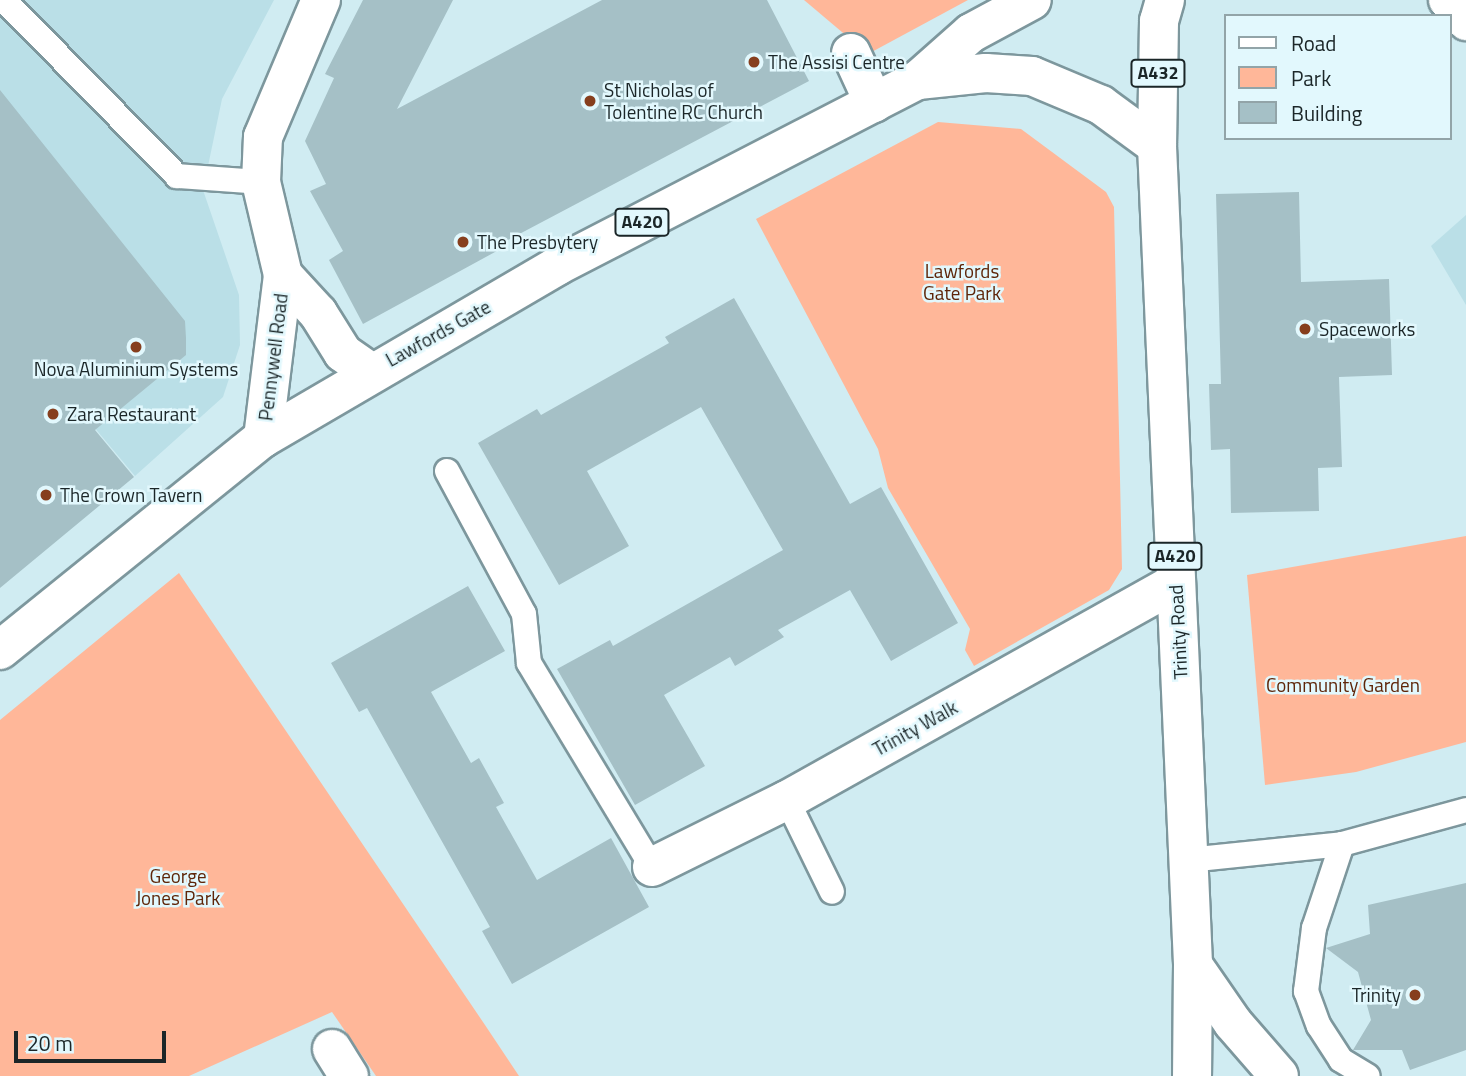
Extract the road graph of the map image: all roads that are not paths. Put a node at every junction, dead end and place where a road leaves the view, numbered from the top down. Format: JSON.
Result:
{"nodes":[{"id":1,"x":4,"y":0,"type":"edge"},
{"id":2,"x":321,"y":0,"type":"edge"},
{"id":3,"x":1031,"y":0,"type":"edge"},
{"id":4,"x":1165,"y":0,"type":"edge"},
{"id":5,"x":1448,"y":0,"type":"edge"},
{"id":6,"x":1466,"y":21,"type":"edge"},
{"id":7,"x":851,"y":53,"type":"dead end"},
{"id":8,"x":918,"y":80,"type":"junction"},
{"id":9,"x":874,"y":103,"type":"junction"},
{"id":10,"x":1157,"y":146,"type":"junction"},
{"id":11,"x":261,"y":182,"type":"junction"},
{"id":12,"x":283,"y":275,"type":"junction"},
{"id":13,"x":369,"y":371,"type":"junction"},
{"id":14,"x":263,"y":438,"type":"junction"},
{"id":15,"x":447,"y":471,"type":"dead end"},
{"id":16,"x":1176,"y":583,"type":"junction"},
{"id":17,"x":0,"y":650,"type":"edge"},
{"id":18,"x":787,"y":800,"type":"junction"},
{"id":19,"x":1466,"y":810,"type":"edge"},
{"id":20,"x":1342,"y":844,"type":"junction"},
{"id":21,"x":1188,"y":860,"type":"junction"},
{"id":22,"x":652,"y":867,"type":"joint"},
{"id":23,"x":832,"y":892,"type":"dead end"},
{"id":24,"x":1193,"y":965,"type":"junction"},
{"id":25,"x":1192,"y":1076,"type":"edge"},
{"id":26,"x":1279,"y":1076,"type":"edge"},
{"id":27,"x":1368,"y":1076,"type":"edge"}],
"edges":[{"from":1,"to":11,"type":"lane"},
{"from":2,"to":11,"type":"main road","name":"Pennywell Road"},
{"from":3,"to":8,"type":"main road"},
{"from":4,"to":10,"type":"main road","name":"Trinity Road","number":"A432"},
{"from":5,"to":6,"type":"main road"},
{"from":7,"to":9,"type":"main road"},
{"from":8,"to":9,"type":"main road","name":"Lawfords Gate","number":"A420"},
{"from":8,"to":10,"type":"main road","number":"A420"},
{"from":9,"to":13,"type":"main road","name":"Lawfords Gate","number":"A420"},
{"from":10,"to":16,"type":"main road","name":"Trinity Road","number":"A420"},
{"from":11,"to":12,"type":"main road","name":"Pennywell Road"},
{"from":12,"to":13,"type":"main road","name":"Pennywell Road"},
{"from":12,"to":14,"type":"main road","name":"Pennywell Road"},
{"from":13,"to":14,"type":"main road","name":"Lawfords Gate","number":"A420"},
{"from":14,"to":17,"type":"main road","name":"Lawfords Gate","number":"A420"},
{"from":15,"to":22,"type":"lane"},
{"from":16,"to":18,"type":"main road","name":"Trinity Walk"},
{"from":16,"to":21,"type":"main road","name":"Trinity Road","number":"A420"},
{"from":18,"to":22,"type":"main road","name":"Trinity Walk"},
{"from":18,"to":23,"type":"lane"},
{"from":19,"to":20,"type":"lane"},
{"from":20,"to":21,"type":"lane"},
{"from":20,"to":27,"type":"lane"},
{"from":21,"to":24,"type":"main road","name":"Trinity Road","number":"A420"},
{"from":24,"to":25,"type":"main road","name":"Trinity Road","number":"A420"},
{"from":24,"to":26,"type":"main road"}]}
